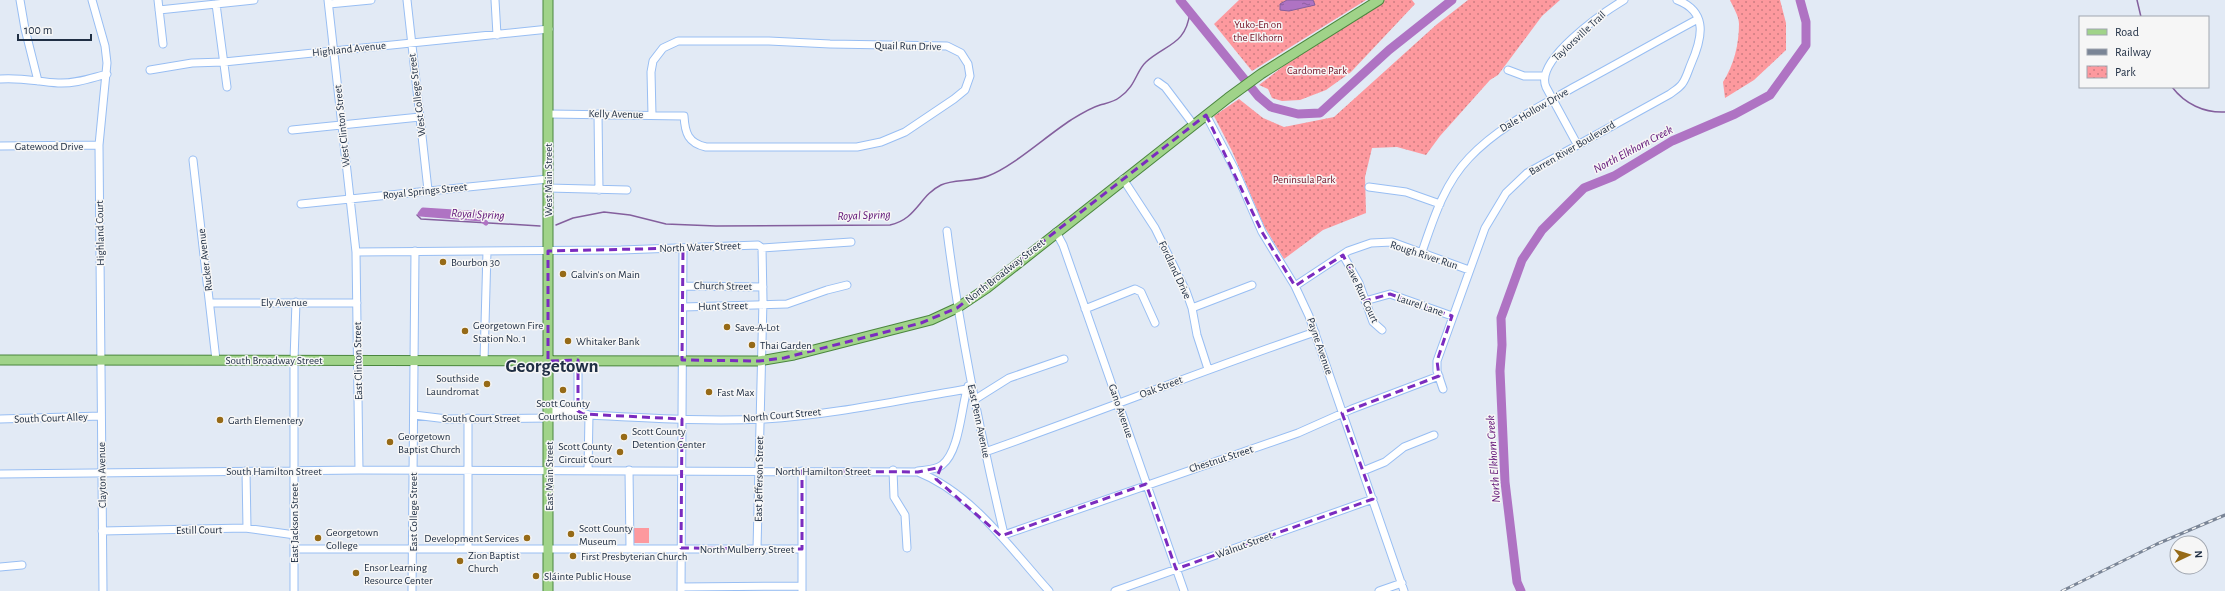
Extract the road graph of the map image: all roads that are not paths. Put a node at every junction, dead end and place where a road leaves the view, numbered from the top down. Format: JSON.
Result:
{"nodes":[{"id":1,"x":20,"y":0,"type":"edge"},
{"id":2,"x":92,"y":0,"type":"edge"},
{"id":3,"x":158,"y":0,"type":"edge"},
{"id":4,"x":254,"y":0,"type":"edge"},
{"id":5,"x":371,"y":0,"type":"edge"},
{"id":6,"x":407,"y":0,"type":"edge"},
{"id":7,"x":495,"y":0,"type":"edge"},
{"id":8,"x":548,"y":0,"type":"edge"},
{"id":9,"x":1379,"y":0,"type":"edge"},
{"id":10,"x":1624,"y":0,"type":"edge"},
{"id":11,"x":1677,"y":0,"type":"edge"},
{"id":12,"x":328,"y":2,"type":"edge"},
{"id":13,"x":216,"y":4,"type":"junction"},
{"id":14,"x":159,"y":10,"type":"junction"},
{"id":15,"x":1698,"y":19,"type":"junction"},
{"id":16,"x":549,"y":29,"type":"junction"},
{"id":17,"x":497,"y":35,"type":"junction"},
{"id":18,"x":411,"y":42,"type":"junction"},
{"id":19,"x":162,"y":44,"type":"dead end"},
{"id":20,"x":334,"y":51,"type":"junction"},
{"id":21,"x":224,"y":62,"type":"junction"},
{"id":22,"x":150,"y":70,"type":"dead end"},
{"id":23,"x":1508,"y":70,"type":"dead end"},
{"id":24,"x":107,"y":74,"type":"junction"},
{"id":25,"x":1544,"y":76,"type":"junction"},
{"id":26,"x":0,"y":79,"type":"edge"},
{"id":27,"x":38,"y":81,"type":"junction"},
{"id":28,"x":1158,"y":82,"type":"dead end"},
{"id":29,"x":227,"y":87,"type":"dead end"},
{"id":30,"x":1553,"y":99,"type":"junction"},
{"id":31,"x":548,"y":114,"type":"junction"},
{"id":32,"x":598,"y":114,"type":"junction"},
{"id":33,"x":652,"y":115,"type":"junction"},
{"id":34,"x":1206,"y":115,"type":"junction"},
{"id":35,"x":684,"y":116,"type":"joint"},
{"id":36,"x":420,"y":117,"type":"junction"},
{"id":37,"x":1193,"y":124,"type":"junction"},
{"id":38,"x":342,"y":125,"type":"junction"},
{"id":39,"x":292,"y":130,"type":"dead end"},
{"id":40,"x":1577,"y":144,"type":"junction"},
{"id":41,"x":0,"y":146,"type":"edge"},
{"id":42,"x":99,"y":146,"type":"junction"},
{"id":43,"x":193,"y":160,"type":"dead end"},
{"id":44,"x":1123,"y":179,"type":"junction"},
{"id":45,"x":548,"y":184,"type":"junction"},
{"id":46,"x":1369,"y":187,"type":"dead end"},
{"id":47,"x":428,"y":190,"type":"junction"},
{"id":48,"x":598,"y":190,"type":"junction"},
{"id":49,"x":627,"y":190,"type":"dead end"},
{"id":50,"x":350,"y":200,"type":"junction"},
{"id":51,"x":301,"y":204,"type":"dead end"},
{"id":52,"x":1440,"y":204,"type":"junction"},
{"id":53,"x":947,"y":231,"type":"dead end"},
{"id":54,"x":1056,"y":232,"type":"junction"},
{"id":55,"x":851,"y":242,"type":"dead end"},
{"id":56,"x":683,"y":248,"type":"junction"},
{"id":57,"x":762,"y":248,"type":"junction"},
{"id":58,"x":548,"y":250,"type":"junction"},
{"id":59,"x":415,"y":251,"type":"junction"},
{"id":60,"x":486,"y":251,"type":"junction"},
{"id":61,"x":356,"y":252,"type":"junction"},
{"id":62,"x":1422,"y":252,"type":"junction"},
{"id":63,"x":1343,"y":254,"type":"junction"},
{"id":64,"x":1469,"y":270,"type":"junction"},
{"id":65,"x":848,"y":285,"type":"dead end"},
{"id":66,"x":1252,"y":285,"type":"dead end"},
{"id":67,"x":683,"y":286,"type":"junction"},
{"id":68,"x":1295,"y":286,"type":"junction"},
{"id":69,"x":763,"y":287,"type":"junction"},
{"id":70,"x":1365,"y":301,"type":"junction"},
{"id":71,"x":296,"y":302,"type":"junction"},
{"id":72,"x":210,"y":303,"type":"junction"},
{"id":73,"x":358,"y":303,"type":"junction"},
{"id":74,"x":763,"y":305,"type":"junction"},
{"id":75,"x":682,"y":307,"type":"junction"},
{"id":76,"x":957,"y":308,"type":"junction"},
{"id":77,"x":1192,"y":308,"type":"junction"},
{"id":78,"x":1085,"y":309,"type":"junction"},
{"id":79,"x":1452,"y":316,"type":"junction"},
{"id":80,"x":1155,"y":323,"type":"dead end"},
{"id":81,"x":1382,"y":330,"type":"dead end"},
{"id":82,"x":1315,"y":332,"type":"junction"},
{"id":83,"x":1064,"y":359,"type":"dead end"},
{"id":84,"x":0,"y":360,"type":"edge"},
{"id":85,"x":101,"y":360,"type":"junction"},
{"id":86,"x":216,"y":360,"type":"junction"},
{"id":87,"x":294,"y":360,"type":"junction"},
{"id":88,"x":358,"y":360,"type":"junction"},
{"id":89,"x":548,"y":360,"type":"junction"},
{"id":90,"x":578,"y":360,"type":"junction"},
{"id":91,"x":682,"y":360,"type":"junction"},
{"id":92,"x":414,"y":361,"type":"junction"},
{"id":93,"x":484,"y":361,"type":"junction"},
{"id":94,"x":762,"y":361,"type":"junction"},
{"id":95,"x":1208,"y":369,"type":"junction"},
{"id":96,"x":1439,"y":376,"type":"junction"},
{"id":97,"x":970,"y":380,"type":"junction"},
{"id":98,"x":967,"y":389,"type":"junction"},
{"id":99,"x":1443,"y":389,"type":"dead end"},
{"id":100,"x":974,"y":400,"type":"junction"},
{"id":101,"x":1118,"y":404,"type":"junction"},
{"id":102,"x":578,"y":411,"type":"junction"},
{"id":103,"x":1342,"y":413,"type":"junction"},
{"id":104,"x":549,"y":414,"type":"junction"},
{"id":105,"x":414,"y":415,"type":"junction"},
{"id":106,"x":589,"y":415,"type":"junction"},
{"id":107,"x":101,"y":416,"type":"junction"},
{"id":108,"x":468,"y":418,"type":"junction"},
{"id":109,"x":682,"y":418,"type":"junction"},
{"id":110,"x":0,"y":419,"type":"edge"},
{"id":111,"x":760,"y":419,"type":"junction"},
{"id":112,"x":1434,"y":435,"type":"dead end"},
{"id":113,"x":985,"y":452,"type":"junction"},
{"id":114,"x":942,"y":465,"type":"junction"},
{"id":115,"x":359,"y":470,"type":"junction"},
{"id":116,"x":588,"y":470,"type":"junction"},
{"id":117,"x":629,"y":470,"type":"junction"},
{"id":118,"x":682,"y":470,"type":"junction"},
{"id":119,"x":893,"y":470,"type":"junction"},
{"id":120,"x":102,"y":471,"type":"junction"},
{"id":121,"x":246,"y":471,"type":"junction"},
{"id":122,"x":294,"y":471,"type":"junction"},
{"id":123,"x":414,"y":471,"type":"junction"},
{"id":124,"x":470,"y":471,"type":"junction"},
{"id":125,"x":549,"y":471,"type":"junction"},
{"id":126,"x":759,"y":471,"type":"junction"},
{"id":127,"x":802,"y":471,"type":"junction"},
{"id":128,"x":1363,"y":471,"type":"junction"},
{"id":129,"x":918,"y":472,"type":"junction"},
{"id":130,"x":0,"y":474,"type":"edge"},
{"id":131,"x":936,"y":479,"type":"junction"},
{"id":132,"x":1146,"y":484,"type":"junction"},
{"id":133,"x":1373,"y":499,"type":"junction"},
{"id":134,"x":247,"y":528,"type":"junction"},
{"id":135,"x":102,"y":531,"type":"junction"},
{"id":136,"x":294,"y":535,"type":"junction"},
{"id":137,"x":1002,"y":535,"type":"junction"},
{"id":138,"x":413,"y":548,"type":"junction"},
{"id":139,"x":468,"y":548,"type":"junction"},
{"id":140,"x":548,"y":548,"type":"junction"},
{"id":141,"x":630,"y":548,"type":"junction"},
{"id":142,"x":681,"y":548,"type":"junction"},
{"id":143,"x":908,"y":548,"type":"dead end"},
{"id":144,"x":294,"y":549,"type":"junction"},
{"id":145,"x":757,"y":549,"type":"junction"},
{"id":146,"x":802,"y":549,"type":"junction"},
{"id":147,"x":22,"y":565,"type":"dead end"},
{"id":148,"x":0,"y":567,"type":"edge"},
{"id":149,"x":1176,"y":569,"type":"junction"},
{"id":150,"x":1402,"y":583,"type":"junction"},
{"id":151,"x":681,"y":589,"type":"edge"},
{"id":152,"x":802,"y":589,"type":"edge"},
{"id":153,"x":103,"y":591,"type":"edge"},
{"id":154,"x":294,"y":591,"type":"edge"},
{"id":155,"x":412,"y":591,"type":"edge"},
{"id":156,"x":548,"y":591,"type":"edge"},
{"id":157,"x":1049,"y":591,"type":"edge"},
{"id":158,"x":1115,"y":591,"type":"edge"},
{"id":159,"x":1184,"y":591,"type":"edge"},
{"id":160,"x":1379,"y":591,"type":"edge"},
{"id":161,"x":1404,"y":591,"type":"edge"}],
"edges":[{"from":1,"to":27,"type":"street"},
{"from":2,"to":24,"type":"street","name":"Highland Court"},
{"from":3,"to":14,"type":"street"},
{"from":4,"to":13,"type":"street"},
{"from":5,"to":12,"type":"street"},
{"from":6,"to":18,"type":"street","name":"West College Street"},
{"from":7,"to":17,"type":"street"},
{"from":8,"to":16,"type":"main road","name":"West Main Street"},
{"from":9,"to":34,"type":"main road","name":"North Broadway Street"},
{"from":10,"to":25,"type":"street","name":"Taylorsville Trail"},
{"from":11,"to":15,"type":"street"},
{"from":12,"to":20,"type":"street","name":"West Clinton Street"},
{"from":13,"to":14,"type":"street"},
{"from":13,"to":21,"type":"street"},
{"from":14,"to":19,"type":"street"},
{"from":15,"to":30,"type":"street","name":"Dale Hollow Drive"},
{"from":15,"to":40,"type":"street","name":"Barren River Boulevard"},
{"from":16,"to":17,"type":"street","name":"Highland Avenue"},
{"from":16,"to":31,"type":"main road","name":"West Main Street"},
{"from":17,"to":18,"type":"street","name":"Highland Avenue"},
{"from":18,"to":20,"type":"street","name":"Highland Avenue"},
{"from":18,"to":36,"type":"street","name":"West College Street"},
{"from":20,"to":21,"type":"street","name":"Highland Avenue"},
{"from":20,"to":38,"type":"street","name":"West Clinton Street"},
{"from":21,"to":22,"type":"street","name":"Highland Avenue"},
{"from":21,"to":29,"type":"street"},
{"from":23,"to":25,"type":"street"},
{"from":24,"to":27,"type":"street"},
{"from":24,"to":42,"type":"street","name":"Highland Court"},
{"from":25,"to":30,"type":"street"},
{"from":26,"to":27,"type":"street"},
{"from":28,"to":37,"type":"street"},
{"from":30,"to":40,"type":"street"},
{"from":30,"to":52,"type":"street","name":"Dale Hollow Drive"},
{"from":31,"to":32,"type":"street","name":"Kelly Avenue"},
{"from":31,"to":45,"type":"main road","name":"West Main Street"},
{"from":32,"to":33,"type":"street","name":"Kelly Avenue"},
{"from":32,"to":48,"type":"street"},
{"from":33,"to":35,"type":"street","name":"Kelly Avenue"},
{"from":33,"to":35,"type":"street","name":"Quail Run Drive"},
{"from":34,"to":37,"type":"main road","name":"North Broadway Street"},
{"from":34,"to":68,"type":"street","name":"Payne Avenue"},
{"from":36,"to":38,"type":"street"},
{"from":36,"to":47,"type":"street","name":"West College Street"},
{"from":37,"to":44,"type":"main road","name":"North Broadway Street"},
{"from":38,"to":39,"type":"street"},
{"from":38,"to":50,"type":"street","name":"West Clinton Street"},
{"from":40,"to":64,"type":"street","name":"Barren River Boulevard"},
{"from":41,"to":42,"type":"street","name":"Gatewood Drive"},
{"from":42,"to":85,"type":"street","name":"Highland Court"},
{"from":43,"to":72,"type":"street","name":"Rucker Avenue"},
{"from":44,"to":54,"type":"main road","name":"North Broadway Street"},
{"from":44,"to":77,"type":"street","name":"Fordland Drive"},
{"from":45,"to":47,"type":"street","name":"Royal Springs Street"},
{"from":45,"to":48,"type":"street","name":"Royal Springs Street"},
{"from":45,"to":58,"type":"main road","name":"West Main Street"},
{"from":46,"to":52,"type":"street"},
{"from":47,"to":50,"type":"street","name":"Royal Springs Street"},
{"from":48,"to":49,"type":"street","name":"Royal Springs Street"},
{"from":50,"to":51,"type":"street","name":"Royal Springs Street"},
{"from":50,"to":61,"type":"street","name":"West Clinton Street"},
{"from":52,"to":62,"type":"street","name":"Dale Hollow Drive"},
{"from":53,"to":76,"type":"street","name":"East Penn Avenue"},
{"from":54,"to":76,"type":"main road","name":"North Broadway Street"},
{"from":54,"to":78,"type":"street","name":"Gano Avenue"},
{"from":55,"to":57,"type":"street","name":"North Water Street"},
{"from":56,"to":57,"type":"street","name":"North Water Street"},
{"from":56,"to":58,"type":"street","name":"North Water Street"},
{"from":56,"to":67,"type":"street"},
{"from":57,"to":69,"type":"street","name":"East Jefferson Street"},
{"from":58,"to":60,"type":"street","name":"North Water Street"},
{"from":58,"to":89,"type":"main road","name":"West Main Street"},
{"from":59,"to":60,"type":"street","name":"North Water Street"},
{"from":59,"to":61,"type":"street","name":"North Water Street"},
{"from":59,"to":92,"type":"street"},
{"from":60,"to":93,"type":"street"},
{"from":61,"to":73,"type":"street","name":"East Clinton Street"},
{"from":62,"to":63,"type":"street","name":"Rough River Run"},
{"from":62,"to":64,"type":"street","name":"Rough River Run"},
{"from":63,"to":68,"type":"street","name":"Rough River Run"},
{"from":63,"to":70,"type":"street","name":"Cave Run Court"},
{"from":64,"to":79,"type":"street","name":"Barren River Boulevard"},
{"from":65,"to":74,"type":"street","name":"Hunt Street"},
{"from":66,"to":77,"type":"street"},
{"from":67,"to":69,"type":"street","name":"Church Street"},
{"from":67,"to":75,"type":"street"},
{"from":68,"to":82,"type":"street","name":"Payne Avenue"},
{"from":69,"to":74,"type":"street","name":"East Jefferson Street"},
{"from":70,"to":79,"type":"street","name":"Laurel Lane"},
{"from":70,"to":81,"type":"street","name":"Cave Run Court"},
{"from":71,"to":72,"type":"street","name":"Ely Avenue"},
{"from":71,"to":73,"type":"street","name":"Ely Avenue"},
{"from":71,"to":87,"type":"street","name":"East Jackson Street"},
{"from":72,"to":86,"type":"street","name":"Rucker Avenue"},
{"from":73,"to":88,"type":"street","name":"East Clinton Street"},
{"from":74,"to":75,"type":"street","name":"Hunt Street"},
{"from":74,"to":94,"type":"street","name":"East Jefferson Street"},
{"from":75,"to":91,"type":"street"},
{"from":76,"to":94,"type":"main road","name":"North Broadway Street"},
{"from":76,"to":97,"type":"street","name":"East Penn Avenue"},
{"from":77,"to":95,"type":"street","name":"Fordland Drive"},
{"from":78,"to":80,"type":"street"},
{"from":78,"to":101,"type":"street","name":"Gano Avenue"},
{"from":79,"to":96,"type":"street","name":"Barren River Boulevard"},
{"from":82,"to":95,"type":"street","name":"Oak Street"},
{"from":82,"to":103,"type":"street","name":"Payne Avenue"},
{"from":83,"to":100,"type":"street"},
{"from":84,"to":85,"type":"main road","name":"South Broadway Street"},
{"from":85,"to":86,"type":"main road","name":"South Broadway Street"},
{"from":85,"to":107,"type":"street","name":"Clayton Avenue"},
{"from":86,"to":87,"type":"main road","name":"South Broadway Street"},
{"from":87,"to":88,"type":"main road","name":"South Broadway Street"},
{"from":87,"to":122,"type":"street","name":"East Jackson Street"},
{"from":88,"to":92,"type":"main road","name":"South Broadway Street"},
{"from":88,"to":115,"type":"street","name":"East Clinton Street"},
{"from":89,"to":90,"type":"main road","name":"South Broadway Street"},
{"from":89,"to":93,"type":"main road","name":"South Broadway Street"},
{"from":89,"to":104,"type":"main road","name":"East Main Street"},
{"from":90,"to":91,"type":"main road","name":"North Broadway Street"},
{"from":90,"to":102,"type":"street"},
{"from":91,"to":94,"type":"main road","name":"North Broadway Street"},
{"from":91,"to":109,"type":"street"},
{"from":92,"to":93,"type":"main road","name":"South Broadway Street"},
{"from":92,"to":105,"type":"street","name":"East College Street"},
{"from":94,"to":111,"type":"street","name":"East Jefferson Street"},
{"from":95,"to":101,"type":"street","name":"Oak Street"},
{"from":96,"to":99,"type":"street","name":"Barren River Boulevard"},
{"from":96,"to":103,"type":"street","name":"Chestnut Street"},
{"from":97,"to":98,"type":"street"},
{"from":97,"to":100,"type":"street","name":"East Penn Avenue"},
{"from":98,"to":111,"type":"street","name":"North Court Street"},
{"from":98,"to":114,"type":"street"},
{"from":100,"to":113,"type":"street","name":"East Penn Avenue"},
{"from":101,"to":113,"type":"street","name":"Oak Street"},
{"from":101,"to":132,"type":"street","name":"Gano Avenue"},
{"from":102,"to":104,"type":"street","name":"North Court Street"},
{"from":102,"to":106,"type":"street","name":"North Court Street"},
{"from":103,"to":128,"type":"street","name":"Payne Avenue"},
{"from":103,"to":132,"type":"street","name":"Chestnut Street"},
{"from":104,"to":108,"type":"street","name":"South Court Street"},
{"from":104,"to":125,"type":"main road","name":"East Main Street"},
{"from":105,"to":108,"type":"street","name":"South Court Street"},
{"from":105,"to":123,"type":"street","name":"East College Street"},
{"from":106,"to":109,"type":"street","name":"North Court Street"},
{"from":106,"to":116,"type":"street"},
{"from":107,"to":110,"type":"street","name":"South Court Alley"},
{"from":107,"to":120,"type":"street","name":"Clayton Avenue"},
{"from":108,"to":124,"type":"street"},
{"from":109,"to":111,"type":"street","name":"North Court Street"},
{"from":109,"to":118,"type":"street"},
{"from":111,"to":126,"type":"street","name":"East Jefferson Street"},
{"from":112,"to":128,"type":"street"},
{"from":113,"to":137,"type":"street","name":"East Penn Avenue"},
{"from":114,"to":129,"type":"street"},
{"from":114,"to":131,"type":"street"},
{"from":115,"to":122,"type":"street","name":"South Hamilton Street"},
{"from":115,"to":123,"type":"street","name":"South Hamilton Street"},
{"from":116,"to":117,"type":"street","name":"North Hamilton Street"},
{"from":116,"to":125,"type":"street","name":"North Hamilton Street"},
{"from":117,"to":118,"type":"street","name":"North Hamilton Street"},
{"from":117,"to":141,"type":"street"},
{"from":118,"to":126,"type":"street","name":"North Hamilton Street"},
{"from":118,"to":142,"type":"street"},
{"from":119,"to":127,"type":"street","name":"North Hamilton Street"},
{"from":119,"to":129,"type":"street","name":"North Hamilton Street"},
{"from":119,"to":143,"type":"street"},
{"from":120,"to":121,"type":"street","name":"South Hamilton Street"},
{"from":120,"to":130,"type":"street","name":"South Hamilton Street"},
{"from":120,"to":135,"type":"street","name":"Clayton Avenue"},
{"from":121,"to":122,"type":"street","name":"South Hamilton Street"},
{"from":121,"to":134,"type":"street"},
{"from":122,"to":136,"type":"street","name":"East Jackson Street"},
{"from":123,"to":124,"type":"street","name":"South Hamilton Street"},
{"from":123,"to":138,"type":"street","name":"East College Street"},
{"from":124,"to":125,"type":"street","name":"South Hamilton Street"},
{"from":124,"to":139,"type":"street"},
{"from":125,"to":140,"type":"main road","name":"East Main Street"},
{"from":126,"to":127,"type":"street","name":"North Hamilton Street"},
{"from":126,"to":145,"type":"street","name":"East Jefferson Street"},
{"from":127,"to":146,"type":"street"},
{"from":128,"to":133,"type":"street","name":"Payne Avenue"},
{"from":129,"to":131,"type":"street","name":"North Hamilton Street"},
{"from":131,"to":137,"type":"street","name":"North Hamilton Street"},
{"from":132,"to":137,"type":"street","name":"Chestnut Street"},
{"from":132,"to":149,"type":"street","name":"Gano Avenue"},
{"from":133,"to":149,"type":"street","name":"Walnut Street"},
{"from":133,"to":150,"type":"street","name":"Payne Avenue"},
{"from":134,"to":135,"type":"street","name":"Estill Court"},
{"from":134,"to":136,"type":"street","name":"Estill Court"},
{"from":135,"to":153,"type":"street","name":"Clayton Avenue"},
{"from":136,"to":144,"type":"street","name":"East Jackson Street"},
{"from":137,"to":157,"type":"street","name":"North Hamilton Street"},
{"from":138,"to":139,"type":"street","name":"North Mulberry Street"},
{"from":138,"to":144,"type":"street","name":"North Mulberry Street"},
{"from":138,"to":155,"type":"street","name":"East College Street"},
{"from":139,"to":140,"type":"street","name":"North Mulberry Street"},
{"from":140,"to":141,"type":"street","name":"North Mulberry Street"},
{"from":140,"to":156,"type":"main road","name":"East Main Street"},
{"from":141,"to":142,"type":"street","name":"North Mulberry Street"},
{"from":142,"to":145,"type":"street","name":"North Mulberry Street"},
{"from":142,"to":151,"type":"street"},
{"from":144,"to":154,"type":"street","name":"East Jackson Street"},
{"from":145,"to":146,"type":"street","name":"North Mulberry Street"},
{"from":146,"to":152,"type":"street"},
{"from":147,"to":148,"type":"street"},
{"from":149,"to":158,"type":"street","name":"Walnut Street"},
{"from":149,"to":159,"type":"street","name":"Gano Avenue"},
{"from":150,"to":160,"type":"street"},
{"from":150,"to":161,"type":"street","name":"Payne Avenue"},
{"from":151,"to":152,"type":"street"}]}
